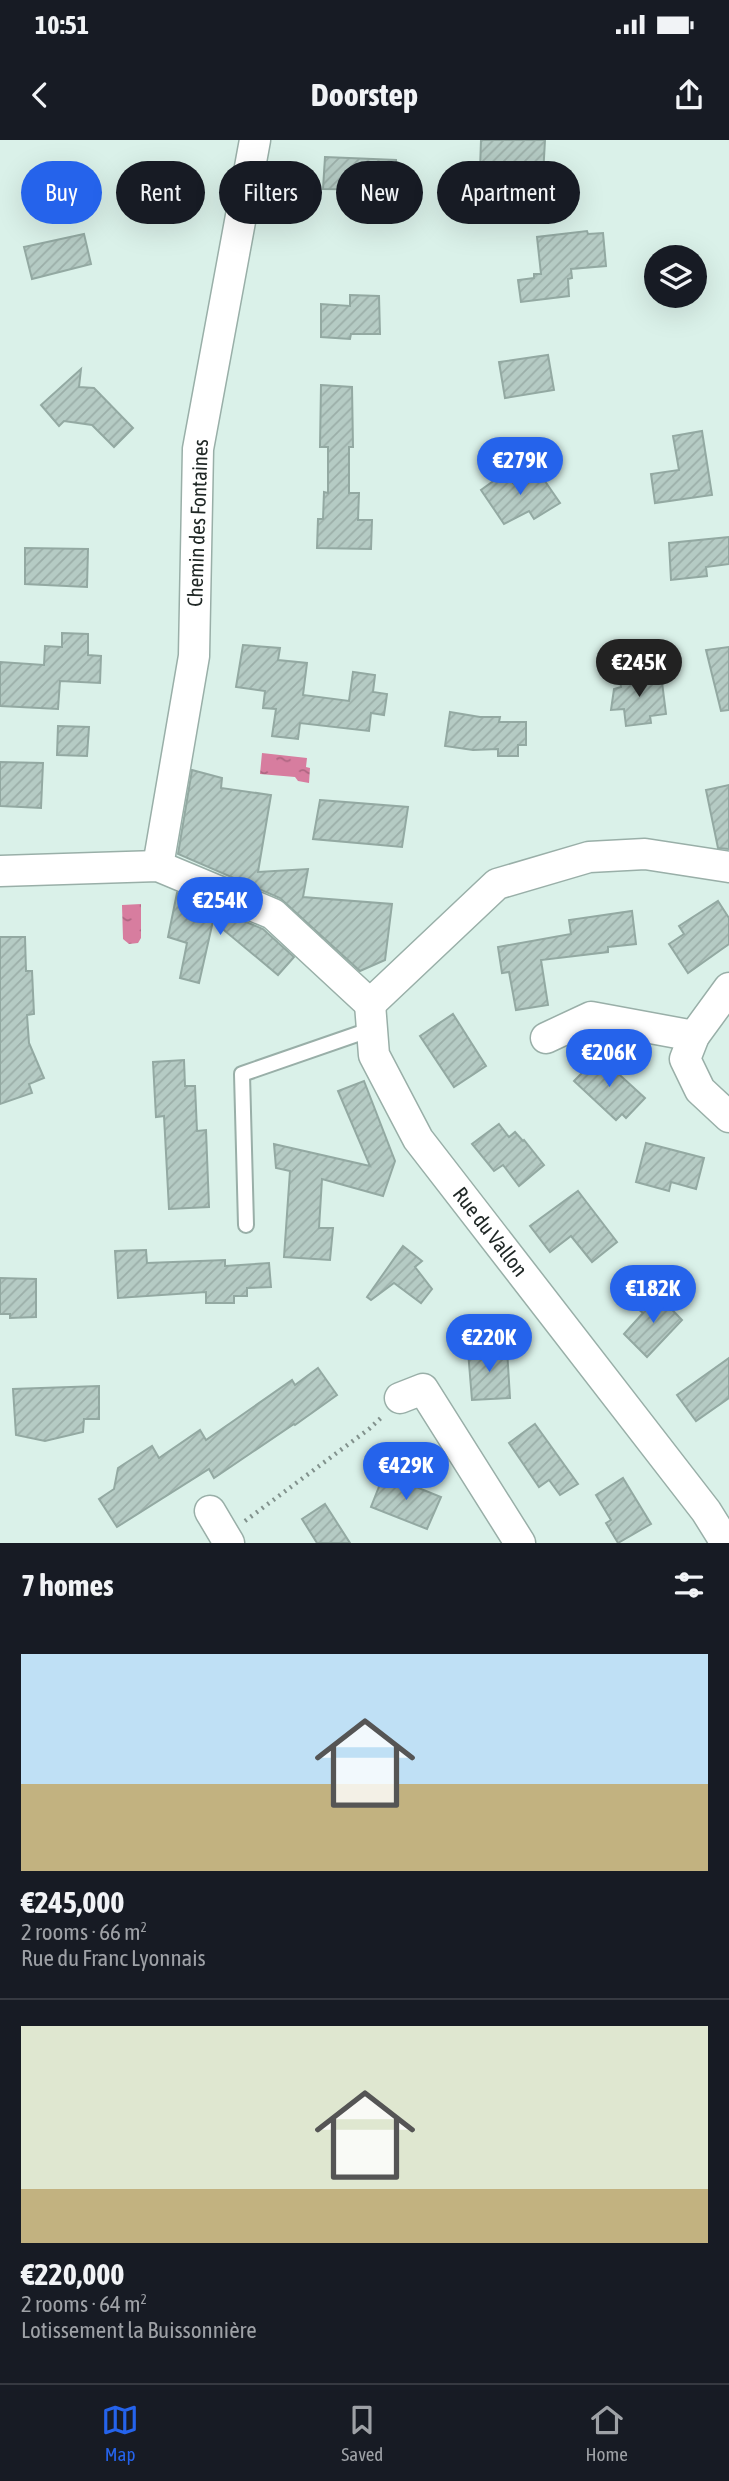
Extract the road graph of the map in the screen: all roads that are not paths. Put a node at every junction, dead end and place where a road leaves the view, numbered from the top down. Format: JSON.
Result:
{"nodes":[{"id":1,"x":255,"y":140,"type":"edge"},
{"id":2,"x":158,"y":866,"type":"junction"},
{"id":3,"x":729,"y":867,"type":"edge"},
{"id":4,"x":5,"y":869,"type":"edge"},
{"id":5,"x":729,"y":988,"type":"edge"},
{"id":6,"x":371,"y":1016,"type":"junction"},
{"id":7,"x":694,"y":1036,"type":"junction"},
{"id":8,"x":546,"y":1038,"type":"dead end"},
{"id":9,"x":729,"y":1117,"type":"edge"},
{"id":10,"x":246,"y":1225,"type":"dead end"},
{"id":11,"x":400,"y":1398,"type":"dead end"},
{"id":12,"x":520,"y":1543,"type":"edge"},
{"id":13,"x":726,"y":1543,"type":"edge"}],
"edges":[{"from":1,"to":2,"type":"street","name":"Chemin des Fontaines"},
{"from":2,"to":4,"type":"street"},
{"from":2,"to":6,"type":"street"},
{"from":3,"to":6,"type":"street"},
{"from":5,"to":7,"type":"street"},
{"from":6,"to":10,"type":"lane"},
{"from":6,"to":13,"type":"street","name":"Rue du Vallon"},
{"from":7,"to":8,"type":"street"},
{"from":7,"to":9,"type":"street"},
{"from":11,"to":12,"type":"street"}]}
